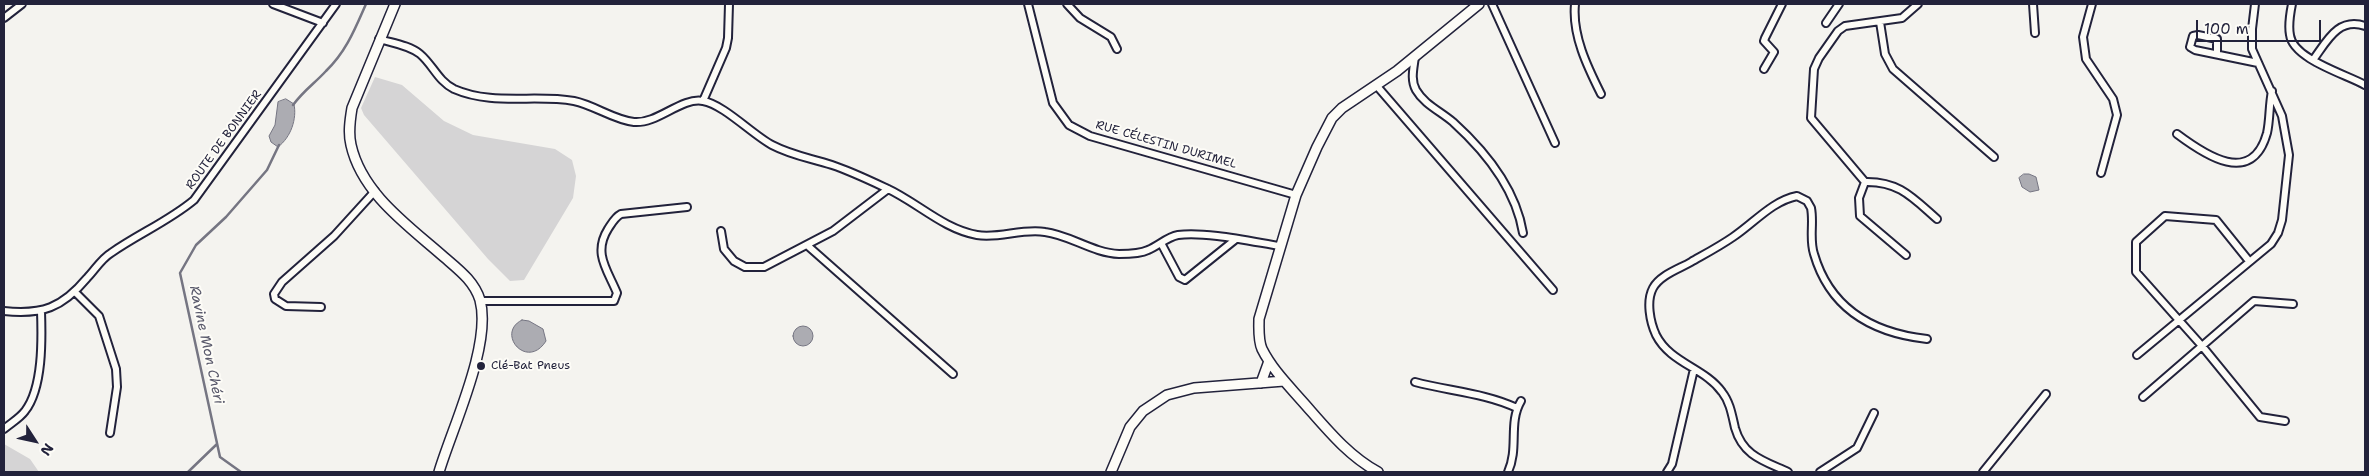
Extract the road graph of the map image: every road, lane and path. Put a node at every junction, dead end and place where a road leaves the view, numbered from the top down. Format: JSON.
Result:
{"nodes":[{"id":1,"x":22,"y":4,"type":"edge"},
{"id":2,"x":273,"y":4,"type":"edge"},
{"id":3,"x":336,"y":4,"type":"edge"},
{"id":4,"x":395,"y":4,"type":"edge"},
{"id":5,"x":729,"y":4,"type":"edge"},
{"id":6,"x":1028,"y":4,"type":"edge"},
{"id":7,"x":1067,"y":4,"type":"edge"},
{"id":8,"x":1480,"y":4,"type":"edge"},
{"id":9,"x":1492,"y":4,"type":"edge"},
{"id":10,"x":1575,"y":4,"type":"edge"},
{"id":11,"x":1782,"y":4,"type":"edge"},
{"id":12,"x":1839,"y":4,"type":"edge"},
{"id":13,"x":1918,"y":4,"type":"edge"},
{"id":14,"x":2033,"y":4,"type":"edge"},
{"id":15,"x":2092,"y":4,"type":"edge"},
{"id":16,"x":2256,"y":4,"type":"edge"},
{"id":17,"x":2292,"y":4,"type":"edge"},
{"id":18,"x":4,"y":18,"type":"edge"},
{"id":19,"x":1880,"y":22,"type":"junction"},
{"id":20,"x":323,"y":23,"type":"junction"},
{"id":21,"x":1826,"y":23,"type":"dead end"},
{"id":22,"x":2365,"y":26,"type":"edge"},
{"id":23,"x":2035,"y":33,"type":"dead end"},
{"id":24,"x":379,"y":39,"type":"junction"},
{"id":25,"x":1117,"y":50,"type":"dead end"},
{"id":26,"x":2217,"y":54,"type":"junction"},
{"id":27,"x":1415,"y":56,"type":"junction"},
{"id":28,"x":2313,"y":60,"type":"junction"},
{"id":29,"x":2258,"y":63,"type":"junction"},
{"id":30,"x":1764,"y":69,"type":"dead end"},
{"id":31,"x":1376,"y":85,"type":"junction"},
{"id":32,"x":2365,"y":85,"type":"edge"},
{"id":33,"x":2272,"y":91,"type":"junction"},
{"id":34,"x":1601,"y":94,"type":"dead end"},
{"id":35,"x":703,"y":101,"type":"junction"},
{"id":36,"x":2177,"y":134,"type":"dead end"},
{"id":37,"x":1555,"y":143,"type":"dead end"},
{"id":38,"x":1994,"y":157,"type":"dead end"},
{"id":39,"x":2101,"y":173,"type":"dead end"},
{"id":40,"x":1865,"y":182,"type":"junction"},
{"id":41,"x":888,"y":189,"type":"junction"},
{"id":42,"x":375,"y":191,"type":"junction"},
{"id":43,"x":1296,"y":195,"type":"junction"},
{"id":44,"x":688,"y":207,"type":"dead end"},
{"id":45,"x":1937,"y":219,"type":"dead end"},
{"id":46,"x":721,"y":231,"type":"dead end"},
{"id":47,"x":1523,"y":233,"type":"dead end"},
{"id":48,"x":1236,"y":239,"type":"junction"},
{"id":49,"x":1162,"y":243,"type":"junction"},
{"id":50,"x":808,"y":246,"type":"junction"},
{"id":51,"x":1280,"y":246,"type":"junction"},
{"id":52,"x":1906,"y":255,"type":"dead end"},
{"id":53,"x":2249,"y":261,"type":"junction"},
{"id":54,"x":1553,"y":290,"type":"dead end"},
{"id":55,"x":75,"y":292,"type":"junction"},
{"id":56,"x":480,"y":301,"type":"junction"},
{"id":57,"x":2293,"y":304,"type":"dead end"},
{"id":58,"x":321,"y":307,"type":"dead end"},
{"id":59,"x":4,"y":311,"type":"edge"},
{"id":60,"x":41,"y":311,"type":"junction"},
{"id":61,"x":2179,"y":320,"type":"junction"},
{"id":62,"x":1927,"y":339,"type":"dead end"},
{"id":63,"x":2202,"y":346,"type":"junction"},
{"id":64,"x":2137,"y":355,"type":"dead end"},
{"id":65,"x":1269,"y":361,"type":"junction"},
{"id":66,"x":1694,"y":369,"type":"junction"},
{"id":67,"x":953,"y":374,"type":"dead end"},
{"id":68,"x":1284,"y":380,"type":"junction"},
{"id":69,"x":1414,"y":382,"type":"dead end"},
{"id":70,"x":1262,"y":383,"type":"junction"},
{"id":71,"x":2046,"y":394,"type":"dead end"},
{"id":72,"x":2143,"y":397,"type":"dead end"},
{"id":73,"x":1521,"y":401,"type":"dead end"},
{"id":74,"x":1517,"y":408,"type":"junction"},
{"id":75,"x":1874,"y":413,"type":"dead end"},
{"id":76,"x":2285,"y":421,"type":"dead end"},
{"id":77,"x":4,"y":429,"type":"edge"},
{"id":78,"x":110,"y":433,"type":"dead end"},
{"id":79,"x":439,"y":472,"type":"edge"},
{"id":80,"x":1111,"y":472,"type":"edge"},
{"id":81,"x":1378,"y":472,"type":"edge"},
{"id":82,"x":1508,"y":472,"type":"edge"},
{"id":83,"x":1667,"y":472,"type":"edge"},
{"id":84,"x":1788,"y":472,"type":"edge"},
{"id":85,"x":1820,"y":472,"type":"edge"},
{"id":86,"x":1983,"y":472,"type":"edge"}],
"edges":[{"from":1,"to":18,"type":"street"},
{"from":2,"to":20,"type":"street"},
{"from":3,"to":20,"type":"street","name":"ROUTE DE BONNIER"},
{"from":4,"to":24,"type":"street"},
{"from":5,"to":35,"type":"street"},
{"from":6,"to":43,"type":"street","name":"RUE CÉLESTIN DURIMEL"},
{"from":7,"to":25,"type":"street"},
{"from":8,"to":27,"type":"street"},
{"from":9,"to":37,"type":"street"},
{"from":10,"to":34,"type":"street"},
{"from":11,"to":30,"type":"street"},
{"from":12,"to":21,"type":"street"},
{"from":13,"to":19,"type":"street"},
{"from":14,"to":23,"type":"street"},
{"from":15,"to":39,"type":"street"},
{"from":16,"to":29,"type":"street"},
{"from":17,"to":28,"type":"street"},
{"from":19,"to":38,"type":"street"},
{"from":19,"to":40,"type":"street"},
{"from":20,"to":55,"type":"street","name":"ROUTE DE BONNIER"},
{"from":22,"to":28,"type":"street"},
{"from":24,"to":35,"type":"street"},
{"from":24,"to":42,"type":"street"},
{"from":26,"to":26,"type":"street"},
{"from":26,"to":29,"type":"street"},
{"from":27,"to":31,"type":"street"},
{"from":27,"to":47,"type":"street"},
{"from":28,"to":32,"type":"street"},
{"from":29,"to":33,"type":"street"},
{"from":31,"to":43,"type":"street"},
{"from":31,"to":54,"type":"street"},
{"from":33,"to":36,"type":"street"},
{"from":33,"to":53,"type":"street"},
{"from":35,"to":41,"type":"street"},
{"from":40,"to":45,"type":"street"},
{"from":40,"to":52,"type":"street"},
{"from":41,"to":49,"type":"street"},
{"from":41,"to":50,"type":"street"},
{"from":42,"to":56,"type":"street"},
{"from":42,"to":58,"type":"street"},
{"from":43,"to":51,"type":"street"},
{"from":44,"to":56,"type":"street"},
{"from":46,"to":50,"type":"street"},
{"from":48,"to":49,"type":"street"},
{"from":48,"to":49,"type":"street"},
{"from":48,"to":51,"type":"street"},
{"from":50,"to":67,"type":"street"},
{"from":51,"to":65,"type":"street"},
{"from":53,"to":61,"type":"street"},
{"from":53,"to":61,"type":"street"},
{"from":55,"to":60,"type":"street","name":"ROUTE DE BONNIER"},
{"from":55,"to":78,"type":"street"},
{"from":56,"to":79,"type":"street"},
{"from":57,"to":63,"type":"street"},
{"from":59,"to":60,"type":"street","name":"ROUTE DE BONNIER"},
{"from":60,"to":77,"type":"street"},
{"from":61,"to":63,"type":"street"},
{"from":61,"to":64,"type":"street"},
{"from":62,"to":66,"type":"street"},
{"from":63,"to":72,"type":"street"},
{"from":63,"to":76,"type":"street"},
{"from":65,"to":68,"type":"street"},
{"from":65,"to":70,"type":"street"},
{"from":66,"to":83,"type":"street"},
{"from":66,"to":84,"type":"street"},
{"from":68,"to":70,"type":"street"},
{"from":68,"to":81,"type":"street"},
{"from":69,"to":74,"type":"street"},
{"from":70,"to":80,"type":"street"},
{"from":71,"to":86,"type":"street"},
{"from":73,"to":74,"type":"street"},
{"from":74,"to":82,"type":"street"},
{"from":75,"to":85,"type":"street"}]}
